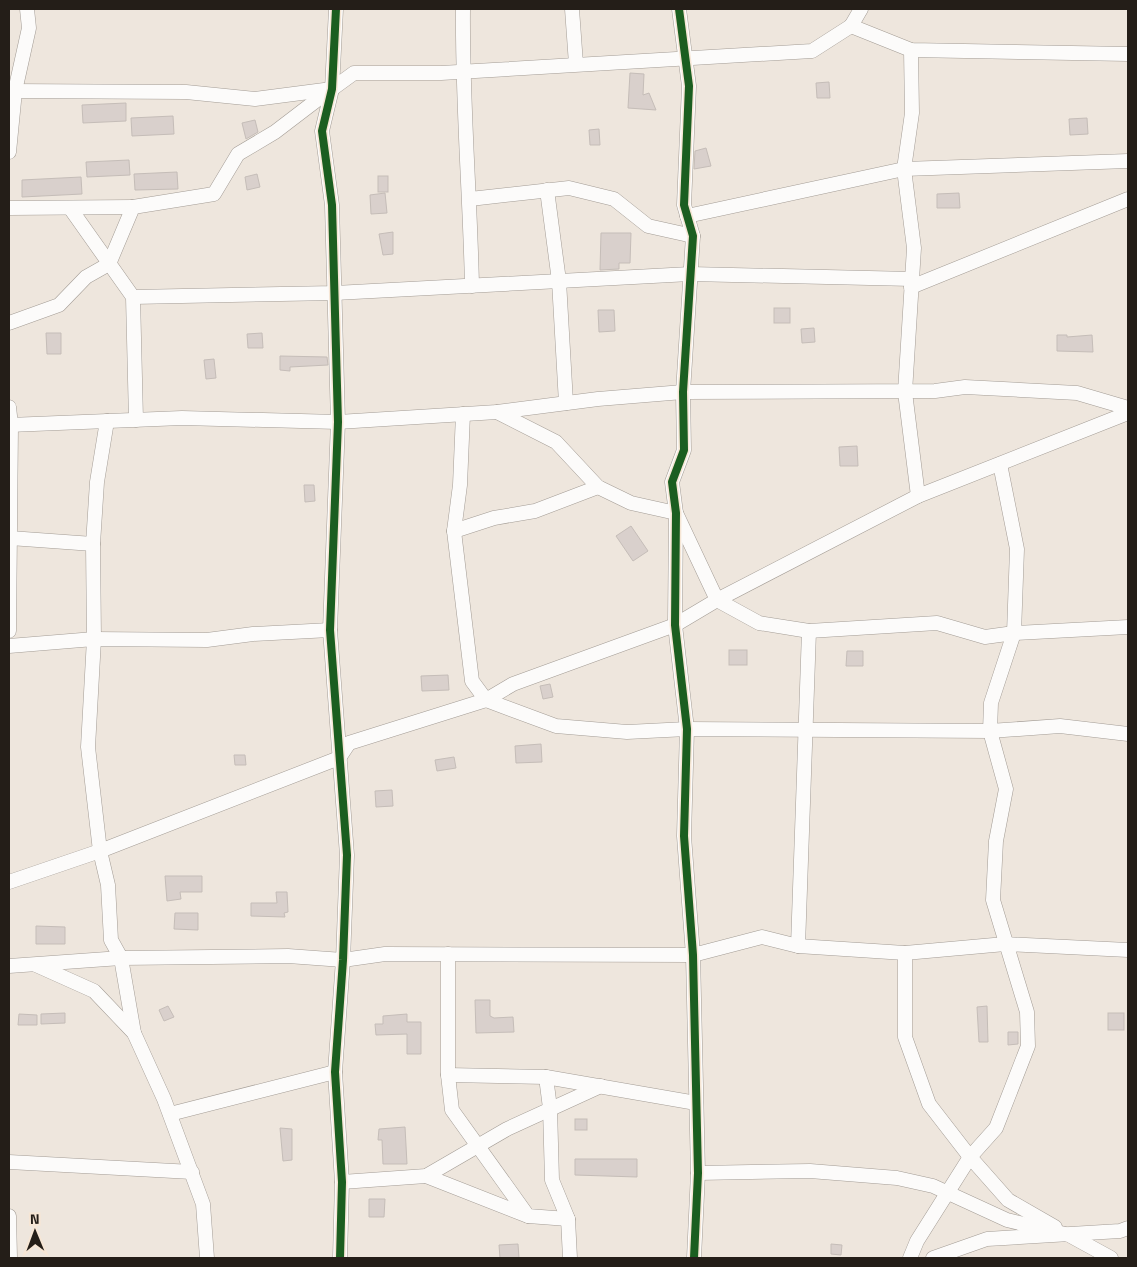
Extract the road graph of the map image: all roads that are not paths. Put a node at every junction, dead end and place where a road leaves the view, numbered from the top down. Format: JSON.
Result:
{"nodes":[{"id":1,"x":27,"y":9,"type":"edge"},
{"id":2,"x":336,"y":9,"type":"edge"},
{"id":3,"x":462,"y":9,"type":"edge"},
{"id":4,"x":572,"y":9,"type":"edge"},
{"id":5,"x":679,"y":9,"type":"edge"},
{"id":6,"x":861,"y":9,"type":"edge"},
{"id":7,"x":851,"y":26,"type":"junction"},
{"id":8,"x":911,"y":50,"type":"junction"},
{"id":9,"x":1128,"y":54,"type":"edge"},
{"id":10,"x":684,"y":57,"type":"junction"},
{"id":11,"x":576,"y":64,"type":"junction"},
{"id":12,"x":462,"y":72,"type":"junction"},
{"id":13,"x":332,"y":89,"type":"junction"},
{"id":14,"x":12,"y":91,"type":"edge"},
{"id":15,"x":9,"y":152,"type":"edge"},
{"id":16,"x":1128,"y":161,"type":"edge"},
{"id":17,"x":904,"y":168,"type":"junction"},
{"id":18,"x":547,"y":190,"type":"junction"},
{"id":19,"x":470,"y":198,"type":"junction"},
{"id":20,"x":1128,"y":199,"type":"edge"},
{"id":21,"x":133,"y":207,"type":"junction"},
{"id":22,"x":9,"y":208,"type":"edge"},
{"id":23,"x":70,"y":208,"type":"junction"},
{"id":24,"x":687,"y":216,"type":"junction"},
{"id":25,"x":692,"y":236,"type":"junction"},
{"id":26,"x":109,"y":264,"type":"junction"},
{"id":27,"x":690,"y":274,"type":"junction"},
{"id":28,"x":558,"y":281,"type":"junction"},
{"id":29,"x":912,"y":283,"type":"junction"},
{"id":30,"x":472,"y":286,"type":"junction"},
{"id":31,"x":335,"y":293,"type":"junction"},
{"id":32,"x":133,"y":297,"type":"junction"},
{"id":33,"x":9,"y":323,"type":"edge"},
{"id":34,"x":683,"y":392,"type":"junction"},
{"id":35,"x":905,"y":392,"type":"junction"},
{"id":36,"x":566,"y":403,"type":"junction"},
{"id":37,"x":9,"y":407,"type":"edge"},
{"id":38,"x":1128,"y":408,"type":"edge"},
{"id":39,"x":497,"y":412,"type":"junction"},
{"id":40,"x":463,"y":414,"type":"junction"},
{"id":41,"x":1128,"y":414,"type":"edge"},
{"id":42,"x":136,"y":420,"type":"junction"},
{"id":43,"x":107,"y":421,"type":"junction"},
{"id":44,"x":338,"y":422,"type":"junction"},
{"id":45,"x":10,"y":425,"type":"edge"},
{"id":46,"x":1000,"y":464,"type":"junction"},
{"id":47,"x":598,"y":487,"type":"junction"},
{"id":48,"x":918,"y":496,"type":"junction"},
{"id":49,"x":676,"y":513,"type":"junction"},
{"id":50,"x":454,"y":531,"type":"junction"},
{"id":51,"x":10,"y":538,"type":"edge"},
{"id":52,"x":93,"y":544,"type":"junction"},
{"id":53,"x":10,"y":596,"type":"edge"},
{"id":54,"x":717,"y":600,"type":"junction"},
{"id":55,"x":675,"y":625,"type":"junction"},
{"id":56,"x":1128,"y":627,"type":"edge"},
{"id":57,"x":330,"y":630,"type":"junction"},
{"id":58,"x":9,"y":631,"type":"edge"},
{"id":59,"x":809,"y":631,"type":"junction"},
{"id":60,"x":1014,"y":632,"type":"junction"},
{"id":61,"x":94,"y":640,"type":"junction"},
{"id":62,"x":9,"y":646,"type":"edge"},
{"id":63,"x":486,"y":700,"type":"junction"},
{"id":64,"x":687,"y":730,"type":"junction"},
{"id":65,"x":806,"y":731,"type":"junction"},
{"id":66,"x":990,"y":731,"type":"junction"},
{"id":67,"x":1128,"y":734,"type":"edge"},
{"id":68,"x":339,"y":758,"type":"junction"},
{"id":69,"x":100,"y":851,"type":"junction"},
{"id":70,"x":9,"y":882,"type":"edge"},
{"id":71,"x":1005,"y":944,"type":"junction"},
{"id":72,"x":798,"y":946,"type":"junction"},
{"id":73,"x":1128,"y":950,"type":"edge"},
{"id":74,"x":906,"y":953,"type":"junction"},
{"id":75,"x":448,"y":954,"type":"junction"},
{"id":76,"x":693,"y":956,"type":"junction"},
{"id":77,"x":121,"y":958,"type":"junction"},
{"id":78,"x":343,"y":960,"type":"junction"},
{"id":79,"x":34,"y":964,"type":"junction"},
{"id":80,"x":9,"y":966,"type":"edge"},
{"id":81,"x":134,"y":1033,"type":"junction"},
{"id":82,"x":335,"y":1072,"type":"junction"},
{"id":83,"x":448,"y":1075,"type":"junction"},
{"id":84,"x":546,"y":1077,"type":"junction"},
{"id":85,"x":601,"y":1086,"type":"junction"},
{"id":86,"x":696,"y":1103,"type":"junction"},
{"id":87,"x":550,"y":1108,"type":"junction"},
{"id":88,"x":170,"y":1114,"type":"junction"},
{"id":89,"x":477,"y":1145,"type":"junction"},
{"id":90,"x":970,"y":1157,"type":"junction"},
{"id":91,"x":9,"y":1162,"type":"edge"},
{"id":92,"x":192,"y":1172,"type":"junction"},
{"id":93,"x":698,"y":1173,"type":"junction"},
{"id":94,"x":426,"y":1176,"type":"junction"},
{"id":95,"x":342,"y":1182,"type":"junction"},
{"id":96,"x":946,"y":1193,"type":"junction"},
{"id":97,"x":9,"y":1216,"type":"edge"},
{"id":98,"x":528,"y":1216,"type":"junction"},
{"id":99,"x":568,"y":1219,"type":"junction"},
{"id":100,"x":1128,"y":1228,"type":"edge"},
{"id":101,"x":1069,"y":1235,"type":"junction"},
{"id":102,"x":10,"y":1258,"type":"edge"},
{"id":103,"x":207,"y":1258,"type":"edge"},
{"id":104,"x":340,"y":1258,"type":"edge"},
{"id":105,"x":570,"y":1258,"type":"edge"},
{"id":106,"x":694,"y":1258,"type":"edge"},
{"id":107,"x":910,"y":1258,"type":"edge"},
{"id":108,"x":933,"y":1258,"type":"edge"},
{"id":109,"x":1111,"y":1258,"type":"edge"}],
"edges":[{"from":1,"to":14,"type":"street"},
{"from":2,"to":13,"type":"street"},
{"from":3,"to":12,"type":"street"},
{"from":4,"to":11,"type":"street"},
{"from":5,"to":10,"type":"street"},
{"from":6,"to":7,"type":"street"},
{"from":7,"to":8,"type":"street"},
{"from":7,"to":10,"type":"street"},
{"from":8,"to":9,"type":"street"},
{"from":8,"to":17,"type":"street"},
{"from":10,"to":11,"type":"street"},
{"from":10,"to":24,"type":"street"},
{"from":11,"to":12,"type":"street"},
{"from":12,"to":13,"type":"street"},
{"from":12,"to":19,"type":"street"},
{"from":13,"to":14,"type":"street"},
{"from":13,"to":21,"type":"street"},
{"from":13,"to":31,"type":"street"},
{"from":14,"to":15,"type":"street"},
{"from":16,"to":17,"type":"street"},
{"from":17,"to":24,"type":"street"},
{"from":17,"to":29,"type":"street"},
{"from":18,"to":19,"type":"street"},
{"from":18,"to":25,"type":"street"},
{"from":18,"to":28,"type":"street"},
{"from":19,"to":30,"type":"street"},
{"from":20,"to":29,"type":"street"},
{"from":21,"to":23,"type":"street"},
{"from":21,"to":26,"type":"street"},
{"from":22,"to":23,"type":"street"},
{"from":23,"to":26,"type":"street"},
{"from":24,"to":25,"type":"street"},
{"from":25,"to":27,"type":"street"},
{"from":26,"to":32,"type":"street"},
{"from":26,"to":33,"type":"street"},
{"from":27,"to":28,"type":"street"},
{"from":27,"to":29,"type":"street"},
{"from":27,"to":34,"type":"street"},
{"from":28,"to":30,"type":"street"},
{"from":28,"to":36,"type":"street"},
{"from":29,"to":35,"type":"street"},
{"from":30,"to":31,"type":"street"},
{"from":31,"to":32,"type":"street"},
{"from":31,"to":44,"type":"street"},
{"from":32,"to":42,"type":"street"},
{"from":34,"to":35,"type":"street"},
{"from":34,"to":36,"type":"street"},
{"from":34,"to":49,"type":"street"},
{"from":35,"to":38,"type":"street"},
{"from":35,"to":48,"type":"street"},
{"from":36,"to":39,"type":"street"},
{"from":37,"to":45,"type":"street"},
{"from":39,"to":40,"type":"street"},
{"from":39,"to":47,"type":"street"},
{"from":40,"to":44,"type":"street"},
{"from":40,"to":50,"type":"street"},
{"from":41,"to":46,"type":"street"},
{"from":42,"to":43,"type":"street"},
{"from":42,"to":44,"type":"street"},
{"from":43,"to":45,"type":"street"},
{"from":43,"to":52,"type":"street"},
{"from":44,"to":57,"type":"street"},
{"from":45,"to":51,"type":"street"},
{"from":46,"to":48,"type":"street"},
{"from":46,"to":60,"type":"street"},
{"from":47,"to":49,"type":"street"},
{"from":47,"to":50,"type":"street"},
{"from":48,"to":54,"type":"street"},
{"from":49,"to":54,"type":"street"},
{"from":49,"to":55,"type":"street"},
{"from":50,"to":63,"type":"street"},
{"from":51,"to":52,"type":"street"},
{"from":51,"to":53,"type":"street"},
{"from":52,"to":61,"type":"street"},
{"from":53,"to":58,"type":"street"},
{"from":54,"to":55,"type":"street"},
{"from":54,"to":59,"type":"street"},
{"from":55,"to":63,"type":"street"},
{"from":55,"to":64,"type":"street"},
{"from":56,"to":60,"type":"street"},
{"from":57,"to":61,"type":"street"},
{"from":57,"to":68,"type":"street"},
{"from":59,"to":60,"type":"street"},
{"from":59,"to":65,"type":"street"},
{"from":60,"to":66,"type":"street"},
{"from":61,"to":62,"type":"street"},
{"from":61,"to":69,"type":"street"},
{"from":63,"to":64,"type":"street"},
{"from":63,"to":68,"type":"street"},
{"from":64,"to":65,"type":"street"},
{"from":64,"to":76,"type":"street"},
{"from":65,"to":66,"type":"street"},
{"from":65,"to":72,"type":"street"},
{"from":66,"to":67,"type":"street"},
{"from":66,"to":71,"type":"street"},
{"from":68,"to":69,"type":"street"},
{"from":68,"to":78,"type":"street"},
{"from":69,"to":70,"type":"street"},
{"from":69,"to":77,"type":"street"},
{"from":71,"to":73,"type":"street"},
{"from":71,"to":74,"type":"street"},
{"from":71,"to":90,"type":"street"},
{"from":72,"to":74,"type":"street"},
{"from":72,"to":76,"type":"street"},
{"from":74,"to":90,"type":"street"},
{"from":75,"to":76,"type":"street"},
{"from":75,"to":78,"type":"street"},
{"from":75,"to":83,"type":"street"},
{"from":76,"to":86,"type":"street"},
{"from":77,"to":78,"type":"street"},
{"from":77,"to":79,"type":"street"},
{"from":77,"to":81,"type":"street"},
{"from":78,"to":82,"type":"street"},
{"from":79,"to":80,"type":"street"},
{"from":79,"to":81,"type":"street"},
{"from":81,"to":88,"type":"street"},
{"from":82,"to":88,"type":"street"},
{"from":82,"to":95,"type":"street"},
{"from":83,"to":84,"type":"street"},
{"from":83,"to":89,"type":"street"},
{"from":84,"to":85,"type":"street"},
{"from":84,"to":87,"type":"street"},
{"from":85,"to":86,"type":"street"},
{"from":85,"to":87,"type":"street"},
{"from":86,"to":93,"type":"street"},
{"from":87,"to":89,"type":"street"},
{"from":87,"to":99,"type":"street"},
{"from":88,"to":92,"type":"street"},
{"from":89,"to":94,"type":"street"},
{"from":89,"to":98,"type":"street"},
{"from":90,"to":96,"type":"street"},
{"from":90,"to":101,"type":"street"},
{"from":91,"to":92,"type":"street"},
{"from":92,"to":103,"type":"street"},
{"from":93,"to":96,"type":"street"},
{"from":93,"to":106,"type":"street"},
{"from":94,"to":95,"type":"street"},
{"from":94,"to":98,"type":"street"},
{"from":95,"to":104,"type":"street"},
{"from":96,"to":101,"type":"street"},
{"from":96,"to":107,"type":"street"},
{"from":97,"to":102,"type":"street"},
{"from":98,"to":99,"type":"street"},
{"from":99,"to":105,"type":"street"},
{"from":100,"to":101,"type":"street"},
{"from":101,"to":108,"type":"street"},
{"from":101,"to":109,"type":"street"}]}
